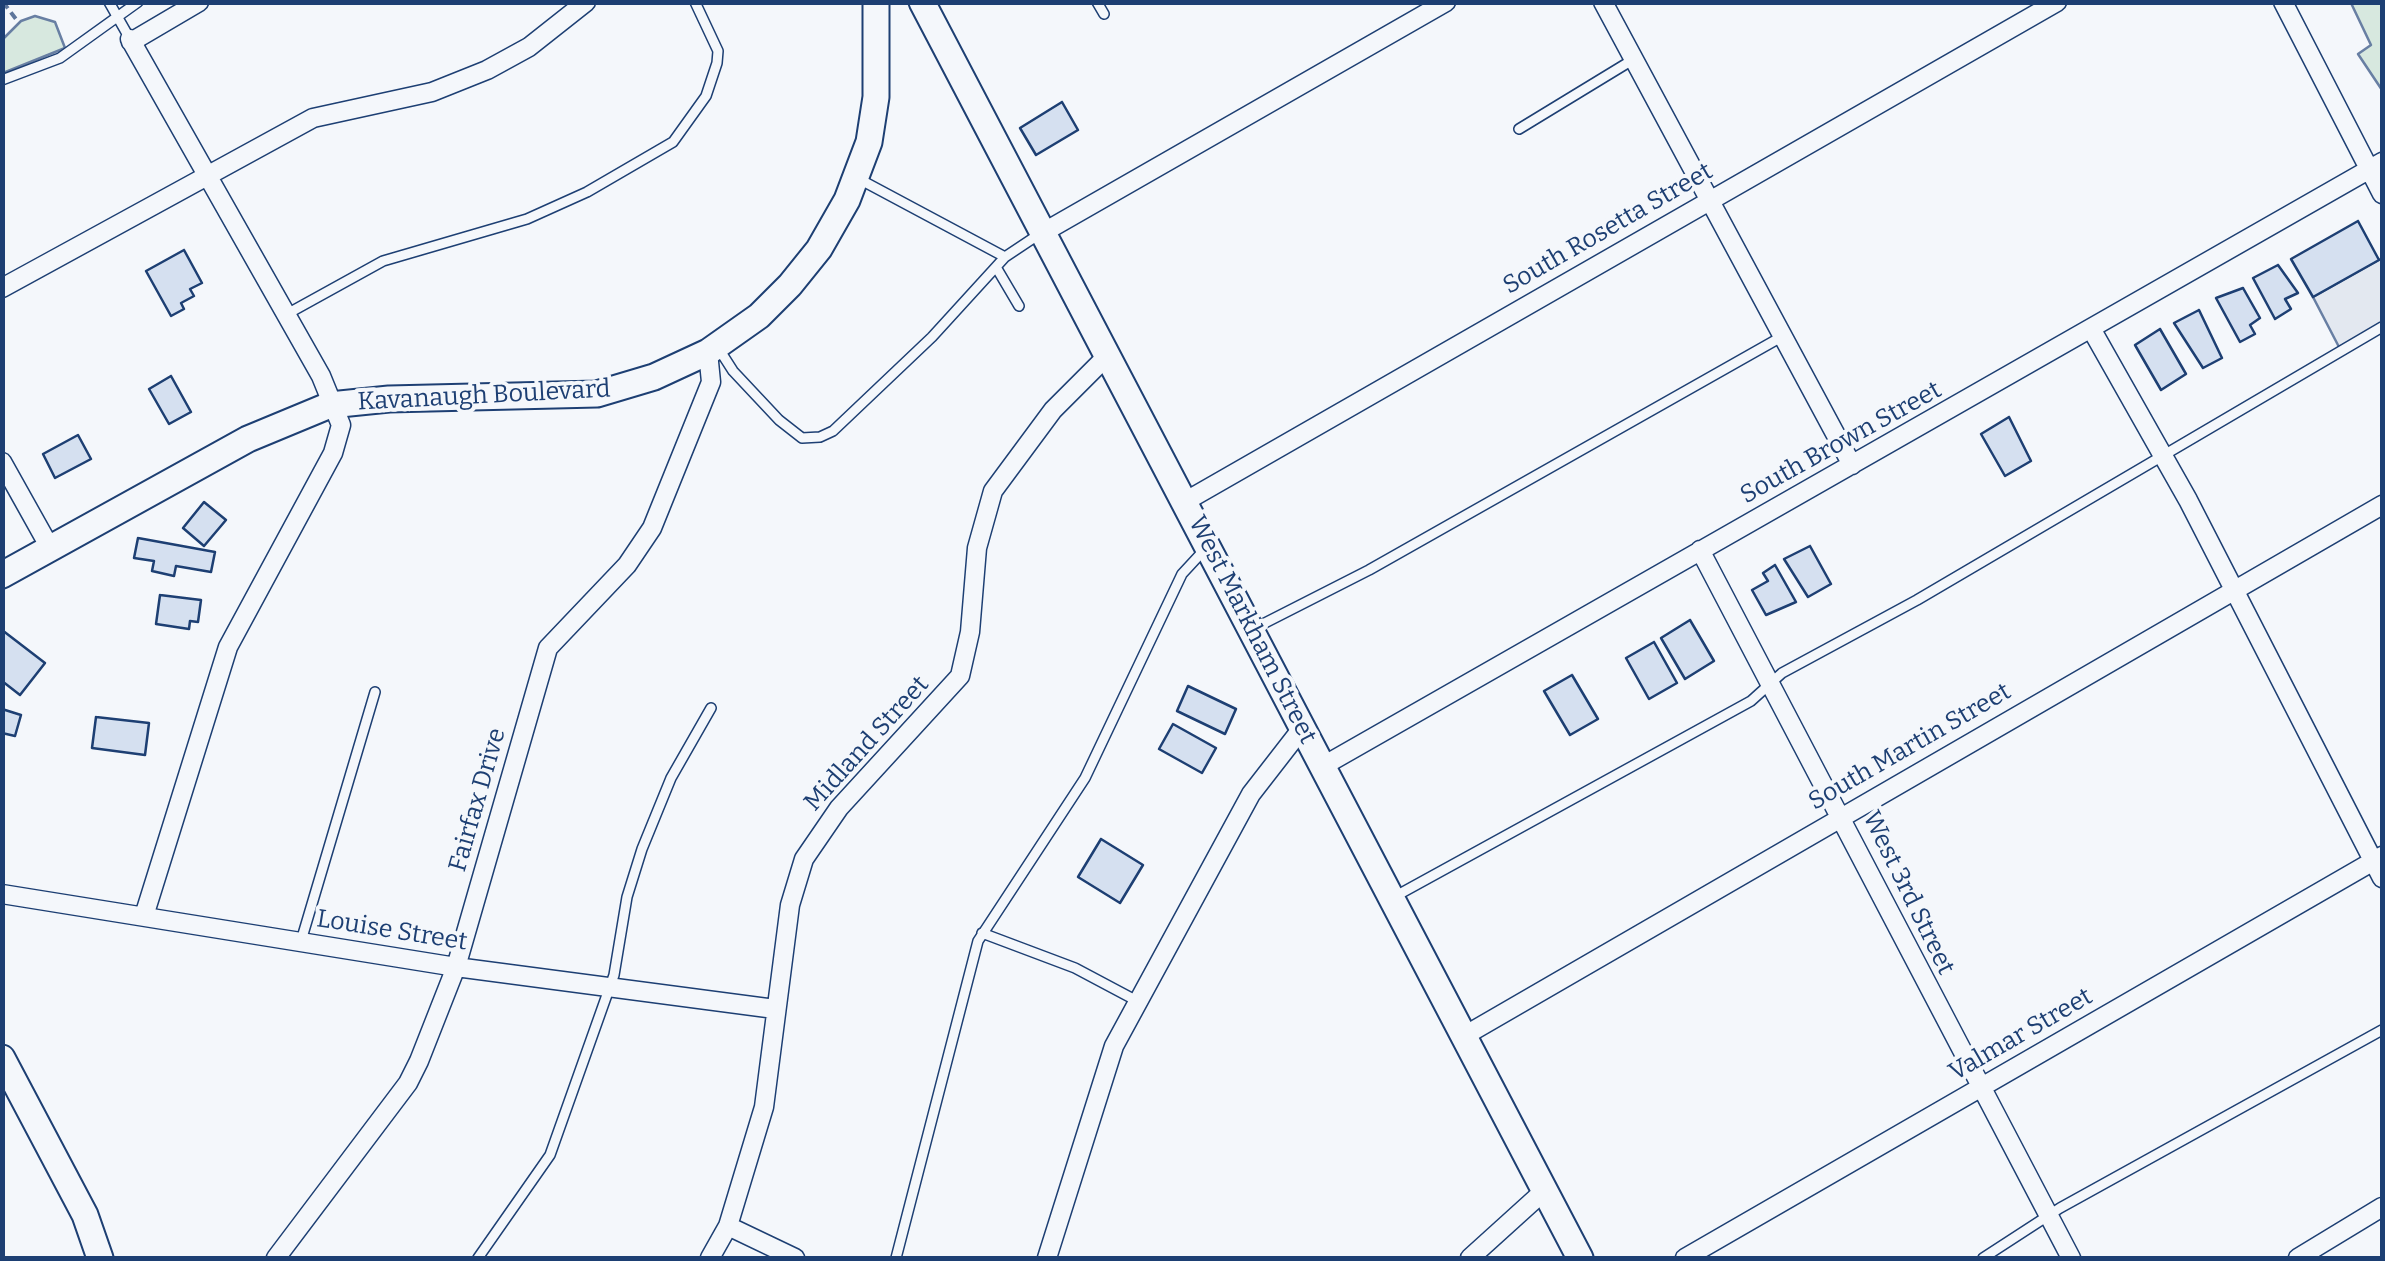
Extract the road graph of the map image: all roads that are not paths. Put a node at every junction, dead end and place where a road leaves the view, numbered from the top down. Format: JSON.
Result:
{"nodes":[{"id":1,"x":109,"y":2,"type":"edge"},
{"id":2,"x":138,"y":2,"type":"edge"},
{"id":3,"x":199,"y":2,"type":"edge"},
{"id":4,"x":586,"y":2,"type":"edge"},
{"id":5,"x":695,"y":2,"type":"edge"},
{"id":6,"x":876,"y":2,"type":"edge"},
{"id":7,"x":922,"y":2,"type":"edge"},
{"id":8,"x":1098,"y":2,"type":"edge"},
{"id":9,"x":1446,"y":2,"type":"edge"},
{"id":10,"x":1603,"y":2,"type":"edge"},
{"id":11,"x":2057,"y":2,"type":"edge"},
{"id":12,"x":2284,"y":2,"type":"edge"},
{"id":13,"x":1104,"y":14,"type":"dead end"},
{"id":14,"x":119,"y":20,"type":"junction"},
{"id":15,"x":131,"y":40,"type":"junction"},
{"id":16,"x":1634,"y":59,"type":"junction"},
{"id":17,"x":2,"y":80,"type":"edge"},
{"id":18,"x":1519,"y":128,"type":"dead end"},
{"id":19,"x":2376,"y":166,"type":"edge"},
{"id":20,"x":207,"y":176,"type":"junction"},
{"id":21,"x":856,"y":178,"type":"junction"},
{"id":22,"x":2382,"y":194,"type":"edge"},
{"id":23,"x":1710,"y":200,"type":"junction"},
{"id":24,"x":1044,"y":232,"type":"junction"},
{"id":25,"x":1005,"y":258,"type":"junction"},
{"id":26,"x":996,"y":267,"type":"junction"},
{"id":27,"x":2,"y":288,"type":"edge"},
{"id":28,"x":1020,"y":306,"type":"dead end"},
{"id":29,"x":287,"y":315,"type":"junction"},
{"id":30,"x":2382,"y":327,"type":"edge"},
{"id":31,"x":2092,"y":332,"type":"junction"},
{"id":32,"x":1783,"y":336,"type":"junction"},
{"id":33,"x":712,"y":349,"type":"junction"},
{"id":34,"x":1108,"y":355,"type":"junction"},
{"id":35,"x":330,"y":405,"type":"junction"},
{"id":36,"x":2164,"y":456,"type":"junction"},
{"id":37,"x":2,"y":462,"type":"edge"},
{"id":38,"x":1852,"y":465,"type":"junction"},
{"id":39,"x":1186,"y":502,"type":"junction"},
{"id":40,"x":2382,"y":505,"type":"edge"},
{"id":41,"x":49,"y":546,"type":"junction"},
{"id":42,"x":1209,"y":546,"type":"junction"},
{"id":43,"x":1700,"y":550,"type":"junction"},
{"id":44,"x":2,"y":575,"type":"edge"},
{"id":45,"x":2235,"y":590,"type":"junction"},
{"id":46,"x":1252,"y":629,"type":"junction"},
{"id":47,"x":1772,"y":684,"type":"junction"},
{"id":48,"x":376,"y":692,"type":"dead end"},
{"id":49,"x":711,"y":708,"type":"dead end"},
{"id":50,"x":1303,"y":727,"type":"junction"},
{"id":51,"x":1323,"y":766,"type":"junction"},
{"id":52,"x":1841,"y":815,"type":"junction"},
{"id":53,"x":2379,"y":865,"type":"edge"},
{"id":54,"x":2,"y":894,"type":"edge"},
{"id":55,"x":1392,"y":898,"type":"junction"},
{"id":56,"x":144,"y":916,"type":"junction"},
{"id":57,"x":982,"y":933,"type":"junction"},
{"id":58,"x":301,"y":941,"type":"junction"},
{"id":59,"x":456,"y":968,"type":"junction"},
{"id":60,"x":609,"y":989,"type":"junction"},
{"id":61,"x":1139,"y":1002,"type":"junction"},
{"id":62,"x":775,"y":1009,"type":"junction"},
{"id":63,"x":2382,"y":1030,"type":"edge"},
{"id":64,"x":1464,"y":1036,"type":"junction"},
{"id":65,"x":2,"y":1058,"type":"edge"},
{"id":66,"x":1982,"y":1086,"type":"junction"},
{"id":67,"x":1544,"y":1191,"type":"junction"},
{"id":68,"x":2382,"y":1207,"type":"edge"},
{"id":69,"x":2049,"y":1216,"type":"junction"},
{"id":70,"x":728,"y":1226,"type":"junction"},
{"id":71,"x":100,"y":1258,"type":"edge"},
{"id":72,"x":276,"y":1258,"type":"edge"},
{"id":73,"x":478,"y":1258,"type":"edge"},
{"id":74,"x":710,"y":1258,"type":"edge"},
{"id":75,"x":795,"y":1258,"type":"edge"},
{"id":76,"x":896,"y":1258,"type":"edge"},
{"id":77,"x":1047,"y":1258,"type":"edge"},
{"id":78,"x":1470,"y":1258,"type":"edge"},
{"id":79,"x":1580,"y":1258,"type":"edge"},
{"id":80,"x":1685,"y":1258,"type":"edge"},
{"id":81,"x":1983,"y":1258,"type":"edge"},
{"id":82,"x":2071,"y":1258,"type":"edge"},
{"id":83,"x":2298,"y":1258,"type":"edge"}],
"edges":[{"from":1,"to":14,"type":"lane"},
{"from":2,"to":14,"type":"lane"},
{"from":3,"to":15,"type":"street"},
{"from":4,"to":20,"type":"street"},
{"from":5,"to":29,"type":"lane"},
{"from":6,"to":21,"type":"main road","name":"Kavanaugh Boulevard"},
{"from":7,"to":24,"type":"main road","name":"West Markham Street"},
{"from":8,"to":13,"type":"lane"},
{"from":9,"to":24,"type":"street"},
{"from":10,"to":16,"type":"street"},
{"from":11,"to":23,"type":"street","name":"South Rosetta Street"},
{"from":12,"to":19,"type":"street"},
{"from":14,"to":15,"type":"lane"},
{"from":14,"to":17,"type":"lane"},
{"from":15,"to":20,"type":"street"},
{"from":16,"to":18,"type":"lane"},
{"from":16,"to":23,"type":"street"},
{"from":19,"to":22,"type":"street"},
{"from":19,"to":31,"type":"street","name":"South Brown Street"},
{"from":20,"to":27,"type":"street"},
{"from":20,"to":29,"type":"street"},
{"from":21,"to":25,"type":"lane"},
{"from":21,"to":33,"type":"main road","name":"Kavanaugh Boulevard"},
{"from":23,"to":32,"type":"street"},
{"from":23,"to":39,"type":"street","name":"South Rosetta Street"},
{"from":24,"to":25,"type":"lane"},
{"from":24,"to":34,"type":"main road","name":"West Markham Street"},
{"from":25,"to":26,"type":"lane"},
{"from":26,"to":28,"type":"lane"},
{"from":26,"to":33,"type":"lane"},
{"from":29,"to":35,"type":"street"},
{"from":30,"to":36,"type":"lane"},
{"from":31,"to":36,"type":"street"},
{"from":31,"to":38,"type":"street","name":"South Brown Street"},
{"from":32,"to":38,"type":"street"},
{"from":32,"to":46,"type":"lane"},
{"from":33,"to":35,"type":"main road","name":"Kavanaugh Boulevard"},
{"from":33,"to":59,"type":"street","name":"Fairfax Drive"},
{"from":34,"to":39,"type":"main road","name":"West Markham Street"},
{"from":34,"to":62,"type":"street","name":"Midland Street"},
{"from":35,"to":41,"type":"main road","name":"Kavanaugh Boulevard"},
{"from":35,"to":56,"type":"street"},
{"from":36,"to":45,"type":"street"},
{"from":36,"to":47,"type":"lane"},
{"from":37,"to":41,"type":"street"},
{"from":38,"to":43,"type":"street","name":"South Brown Street"},
{"from":39,"to":42,"type":"main road","name":"West Markham Street"},
{"from":40,"to":45,"type":"street","name":"South Martin Street"},
{"from":41,"to":44,"type":"main road","name":"Kavanaugh Boulevard"},
{"from":42,"to":46,"type":"main road","name":"West Markham Street"},
{"from":42,"to":57,"type":"lane"},
{"from":43,"to":47,"type":"street","name":"West 3rd Street"},
{"from":43,"to":51,"type":"street","name":"South Brown Street"},
{"from":45,"to":52,"type":"street","name":"South Martin Street"},
{"from":45,"to":53,"type":"street"},
{"from":46,"to":50,"type":"main road","name":"West Markham Street"},
{"from":47,"to":52,"type":"street","name":"West 3rd Street"},
{"from":47,"to":55,"type":"lane"},
{"from":48,"to":58,"type":"lane"},
{"from":49,"to":60,"type":"lane"},
{"from":50,"to":51,"type":"main road","name":"West Markham Street"},
{"from":50,"to":61,"type":"street"},
{"from":51,"to":55,"type":"main road","name":"West Markham Street"},
{"from":52,"to":64,"type":"street","name":"South Martin Street"},
{"from":52,"to":66,"type":"street","name":"West 3rd Street"},
{"from":53,"to":66,"type":"street","name":"Valmar Street"},
{"from":54,"to":56,"type":"street","name":"Louise Street"},
{"from":55,"to":64,"type":"main road","name":"West Markham Street"},
{"from":56,"to":58,"type":"street","name":"Louise Street"},
{"from":57,"to":61,"type":"lane"},
{"from":57,"to":76,"type":"lane"},
{"from":58,"to":59,"type":"street","name":"Louise Street"},
{"from":59,"to":60,"type":"street","name":"Louise Street"},
{"from":59,"to":72,"type":"street","name":"Fairfax Drive"},
{"from":60,"to":62,"type":"street","name":"Louise Street"},
{"from":60,"to":73,"type":"lane"},
{"from":61,"to":77,"type":"street"},
{"from":62,"to":70,"type":"street","name":"Midland Street"},
{"from":63,"to":69,"type":"lane"},
{"from":64,"to":67,"type":"main road","name":"West Markham Street"},
{"from":65,"to":71,"type":"main road"},
{"from":66,"to":69,"type":"street","name":"West 3rd Street"},
{"from":66,"to":80,"type":"street","name":"Valmar Street"},
{"from":67,"to":78,"type":"street"},
{"from":67,"to":79,"type":"main road","name":"West Markham Street"},
{"from":68,"to":83,"type":"street"},
{"from":69,"to":81,"type":"lane"},
{"from":69,"to":82,"type":"street","name":"West 3rd Street"},
{"from":70,"to":74,"type":"street","name":"Midland Street"},
{"from":70,"to":75,"type":"street"}]}
